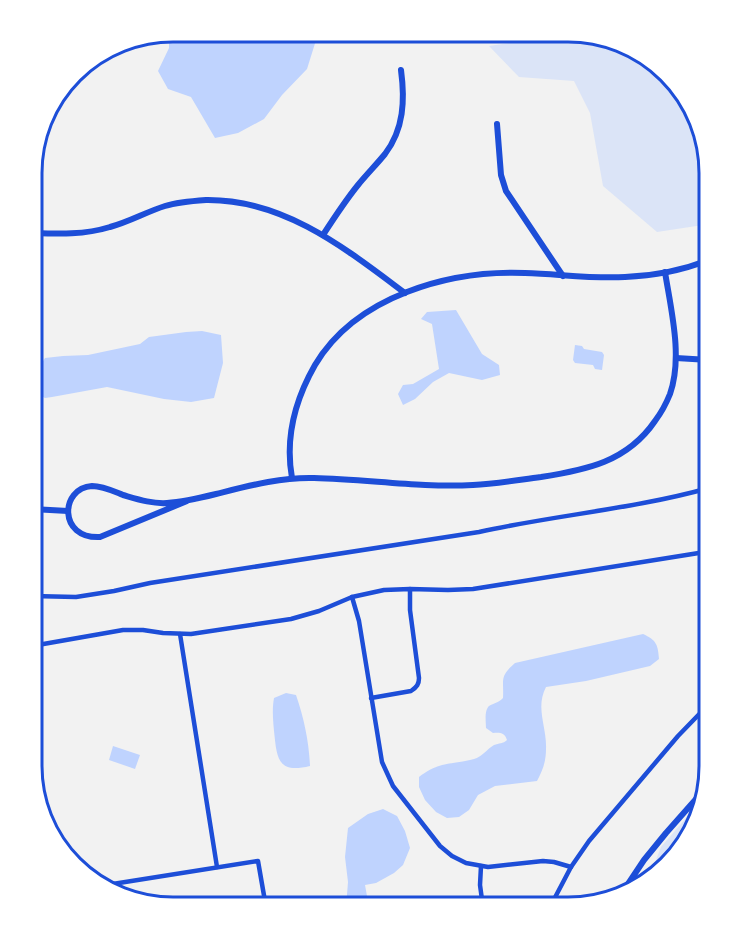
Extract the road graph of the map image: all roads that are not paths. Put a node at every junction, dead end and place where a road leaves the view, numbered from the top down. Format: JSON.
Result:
{"nodes":[{"id":1,"x":402,"y":70,"type":"dead end"},
{"id":2,"x":497,"y":124,"type":"dead end"},
{"id":3,"x":42,"y":233,"type":"edge"},
{"id":4,"x":323,"y":235,"type":"junction"},
{"id":5,"x":699,"y":264,"type":"edge"},
{"id":6,"x":664,"y":272,"type":"junction"},
{"id":7,"x":563,"y":276,"type":"junction"},
{"id":8,"x":405,"y":293,"type":"junction"},
{"id":9,"x":676,"y":358,"type":"junction"},
{"id":10,"x":699,"y":359,"type":"edge"},
{"id":11,"x":292,"y":478,"type":"junction"},
{"id":12,"x":699,"y":491,"type":"edge"},
{"id":13,"x":187,"y":501,"type":"junction"},
{"id":14,"x":42,"y":510,"type":"edge"},
{"id":15,"x":68,"y":512,"type":"junction"},
{"id":16,"x":699,"y":553,"type":"edge"},
{"id":17,"x":410,"y":588,"type":"junction"},
{"id":18,"x":42,"y":596,"type":"edge"},
{"id":19,"x":352,"y":597,"type":"junction"},
{"id":20,"x":180,"y":634,"type":"junction"},
{"id":21,"x":42,"y":644,"type":"edge"},
{"id":22,"x":371,"y":698,"type":"junction"},
{"id":23,"x":699,"y":714,"type":"edge"},
{"id":24,"x":693,"y":802,"type":"edge"},
{"id":25,"x":481,"y":866,"type":"junction"},
{"id":26,"x":217,"y":867,"type":"junction"},
{"id":27,"x":571,"y":867,"type":"junction"},
{"id":28,"x":632,"y":879,"type":"edge"},
{"id":29,"x":116,"y":883,"type":"edge"},
{"id":30,"x":264,"y":897,"type":"edge"},
{"id":31,"x":482,"y":897,"type":"edge"},
{"id":32,"x":555,"y":897,"type":"edge"}],
"edges":[{"from":1,"to":4,"type":"street"},
{"from":2,"to":7,"type":"street"},
{"from":3,"to":4,"type":"street"},
{"from":4,"to":8,"type":"street"},
{"from":5,"to":6,"type":"street"},
{"from":6,"to":7,"type":"street"},
{"from":6,"to":9,"type":"street"},
{"from":7,"to":8,"type":"street"},
{"from":8,"to":11,"type":"street"},
{"from":9,"to":10,"type":"street"},
{"from":9,"to":11,"type":"street"},
{"from":11,"to":13,"type":"street"},
{"from":12,"to":18,"type":"lane"},
{"from":13,"to":15,"type":"street"},
{"from":13,"to":15,"type":"street"},
{"from":14,"to":15,"type":"street"},
{"from":16,"to":17,"type":"lane"},
{"from":17,"to":19,"type":"lane"},
{"from":17,"to":22,"type":"lane"},
{"from":19,"to":20,"type":"lane"},
{"from":19,"to":22,"type":"lane"},
{"from":20,"to":21,"type":"lane"},
{"from":20,"to":26,"type":"lane"},
{"from":22,"to":25,"type":"lane"},
{"from":23,"to":27,"type":"lane"},
{"from":24,"to":28,"type":"street"},
{"from":25,"to":27,"type":"lane"},
{"from":25,"to":31,"type":"lane"},
{"from":26,"to":29,"type":"lane"},
{"from":26,"to":30,"type":"lane"},
{"from":27,"to":32,"type":"lane"}]}
